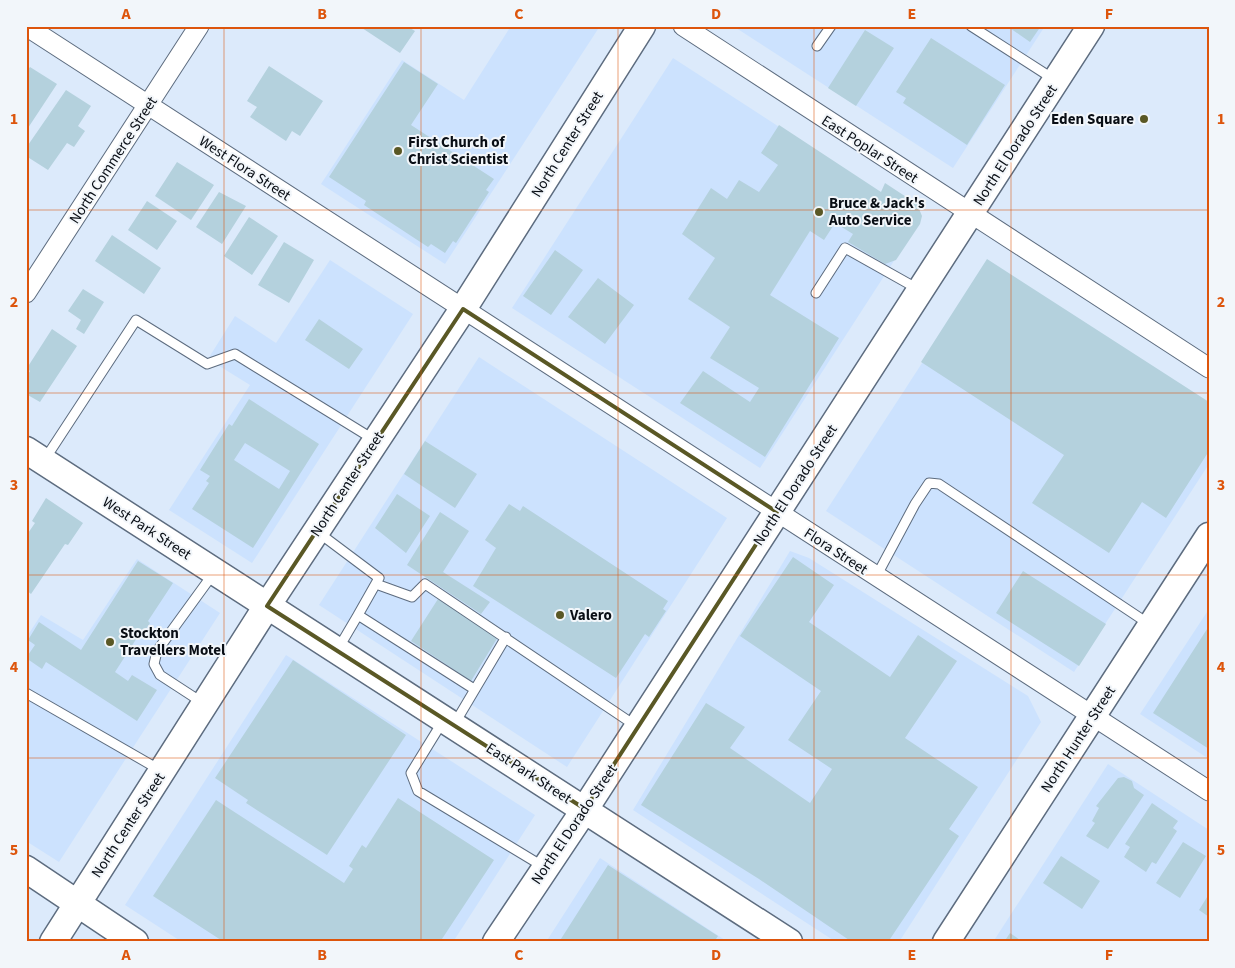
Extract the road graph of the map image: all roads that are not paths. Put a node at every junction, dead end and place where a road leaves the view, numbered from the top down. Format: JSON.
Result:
{"nodes":[{"id":1,"x":26,"y":26,"type":"edge"},
{"id":2,"x":199,"y":26,"type":"edge"},
{"id":3,"x":642,"y":26,"type":"edge"},
{"id":4,"x":683,"y":26,"type":"edge"},
{"id":5,"x":831,"y":26,"type":"edge"},
{"id":6,"x":971,"y":26,"type":"edge"},
{"id":7,"x":1091,"y":26,"type":"edge"},
{"id":8,"x":817,"y":46,"type":"dead end"},
{"id":9,"x":1056,"y":80,"type":"junction"},
{"id":10,"x":148,"y":105,"type":"junction"},
{"id":11,"x":970,"y":214,"type":"junction"},
{"id":12,"x":920,"y":290,"type":"junction"},
{"id":13,"x":26,"y":293,"type":"edge"},
{"id":14,"x":816,"y":293,"type":"dead end"},
{"id":15,"x":463,"y":309,"type":"junction"},
{"id":16,"x":1209,"y":368,"type":"edge"},
{"id":17,"x":376,"y":441,"type":"junction"},
{"id":18,"x":35,"y":456,"type":"edge"},
{"id":19,"x":777,"y":512,"type":"junction"},
{"id":20,"x":316,"y":532,"type":"junction"},
{"id":21,"x":1209,"y":536,"type":"edge"},
{"id":22,"x":215,"y":572,"type":"junction"},
{"id":23,"x":876,"y":577,"type":"junction"},
{"id":24,"x":378,"y":581,"type":"junction"},
{"id":25,"x":267,"y":606,"type":"junction"},
{"id":26,"x":358,"y":615,"type":"junction"},
{"id":27,"x":1151,"y":625,"type":"junction"},
{"id":28,"x":506,"y":637,"type":"junction"},
{"id":29,"x":337,"y":650,"type":"junction"},
{"id":30,"x":474,"y":689,"type":"junction"},
{"id":31,"x":26,"y":693,"type":"edge"},
{"id":32,"x":205,"y":704,"type":"junction"},
{"id":33,"x":1092,"y":716,"type":"junction"},
{"id":34,"x":449,"y":722,"type":"junction"},
{"id":35,"x":638,"y":727,"type":"junction"},
{"id":36,"x":162,"y":772,"type":"junction"},
{"id":37,"x":1209,"y":791,"type":"edge"},
{"id":38,"x":585,"y":809,"type":"junction"},
{"id":39,"x":545,"y":868,"type":"junction"},
{"id":40,"x":26,"y":869,"type":"edge"},
{"id":41,"x":79,"y":903,"type":"junction"},
{"id":42,"x":53,"y":942,"type":"edge"},
{"id":43,"x":135,"y":942,"type":"edge"},
{"id":44,"x":496,"y":942,"type":"edge"},
{"id":45,"x":789,"y":942,"type":"edge"},
{"id":46,"x":946,"y":942,"type":"edge"}],
"edges":[{"from":1,"to":10,"type":"street","name":"West Flora Street"},
{"from":2,"to":10,"type":"street","name":"North Commerce Street"},
{"from":3,"to":15,"type":"main road","name":"North Center Street"},
{"from":4,"to":11,"type":"street","name":"East Poplar Street"},
{"from":5,"to":8,"type":"lane"},
{"from":6,"to":9,"type":"lane"},
{"from":7,"to":9,"type":"main road","name":"North El Dorado Street"},
{"from":9,"to":11,"type":"main road","name":"North El Dorado Street"},
{"from":10,"to":13,"type":"street","name":"North Commerce Street"},
{"from":10,"to":15,"type":"street","name":"West Flora Street"},
{"from":11,"to":12,"type":"main road","name":"North El Dorado Street"},
{"from":11,"to":16,"type":"street","name":"East Poplar Street"},
{"from":12,"to":14,"type":"lane"},
{"from":12,"to":19,"type":"main road","name":"North El Dorado Street"},
{"from":15,"to":17,"type":"main road","name":"North Center Street"},
{"from":15,"to":19,"type":"street","name":"Flora Street"},
{"from":17,"to":18,"type":"lane"},
{"from":17,"to":20,"type":"main road","name":"North Center Street"},
{"from":18,"to":22,"type":"main road","name":"West Park Street"},
{"from":19,"to":23,"type":"street","name":"Flora Street"},
{"from":19,"to":35,"type":"main road","name":"North El Dorado Street"},
{"from":20,"to":24,"type":"lane"},
{"from":20,"to":25,"type":"main road","name":"North Center Street"},
{"from":21,"to":27,"type":"main road","name":"North Hunter Street"},
{"from":22,"to":25,"type":"main road","name":"West Park Street"},
{"from":22,"to":32,"type":"lane"},
{"from":23,"to":27,"type":"lane"},
{"from":23,"to":33,"type":"street","name":"Flora Street"},
{"from":24,"to":26,"type":"lane"},
{"from":24,"to":28,"type":"lane"},
{"from":25,"to":29,"type":"main road","name":"East Park Street"},
{"from":25,"to":32,"type":"main road","name":"North Center Street"},
{"from":26,"to":29,"type":"lane"},
{"from":26,"to":30,"type":"lane"},
{"from":27,"to":33,"type":"main road","name":"North Hunter Street"},
{"from":28,"to":30,"type":"lane"},
{"from":28,"to":35,"type":"lane"},
{"from":29,"to":34,"type":"main road","name":"East Park Street"},
{"from":30,"to":34,"type":"lane"},
{"from":31,"to":36,"type":"lane"},
{"from":32,"to":36,"type":"main road","name":"North Center Street"},
{"from":33,"to":37,"type":"street","name":"Flora Street"},
{"from":33,"to":46,"type":"main road","name":"North Hunter Street"},
{"from":34,"to":38,"type":"main road","name":"East Park Street"},
{"from":34,"to":39,"type":"lane"},
{"from":35,"to":38,"type":"main road","name":"North El Dorado Street"},
{"from":36,"to":41,"type":"main road","name":"North Center Street"},
{"from":38,"to":39,"type":"main road","name":"North El Dorado Street"},
{"from":38,"to":45,"type":"main road","name":"East Park Street"},
{"from":39,"to":44,"type":"main road","name":"North El Dorado Street"},
{"from":40,"to":41,"type":"main road"},
{"from":41,"to":42,"type":"main road","name":"North Center Street"},
{"from":41,"to":43,"type":"main road"}]}
